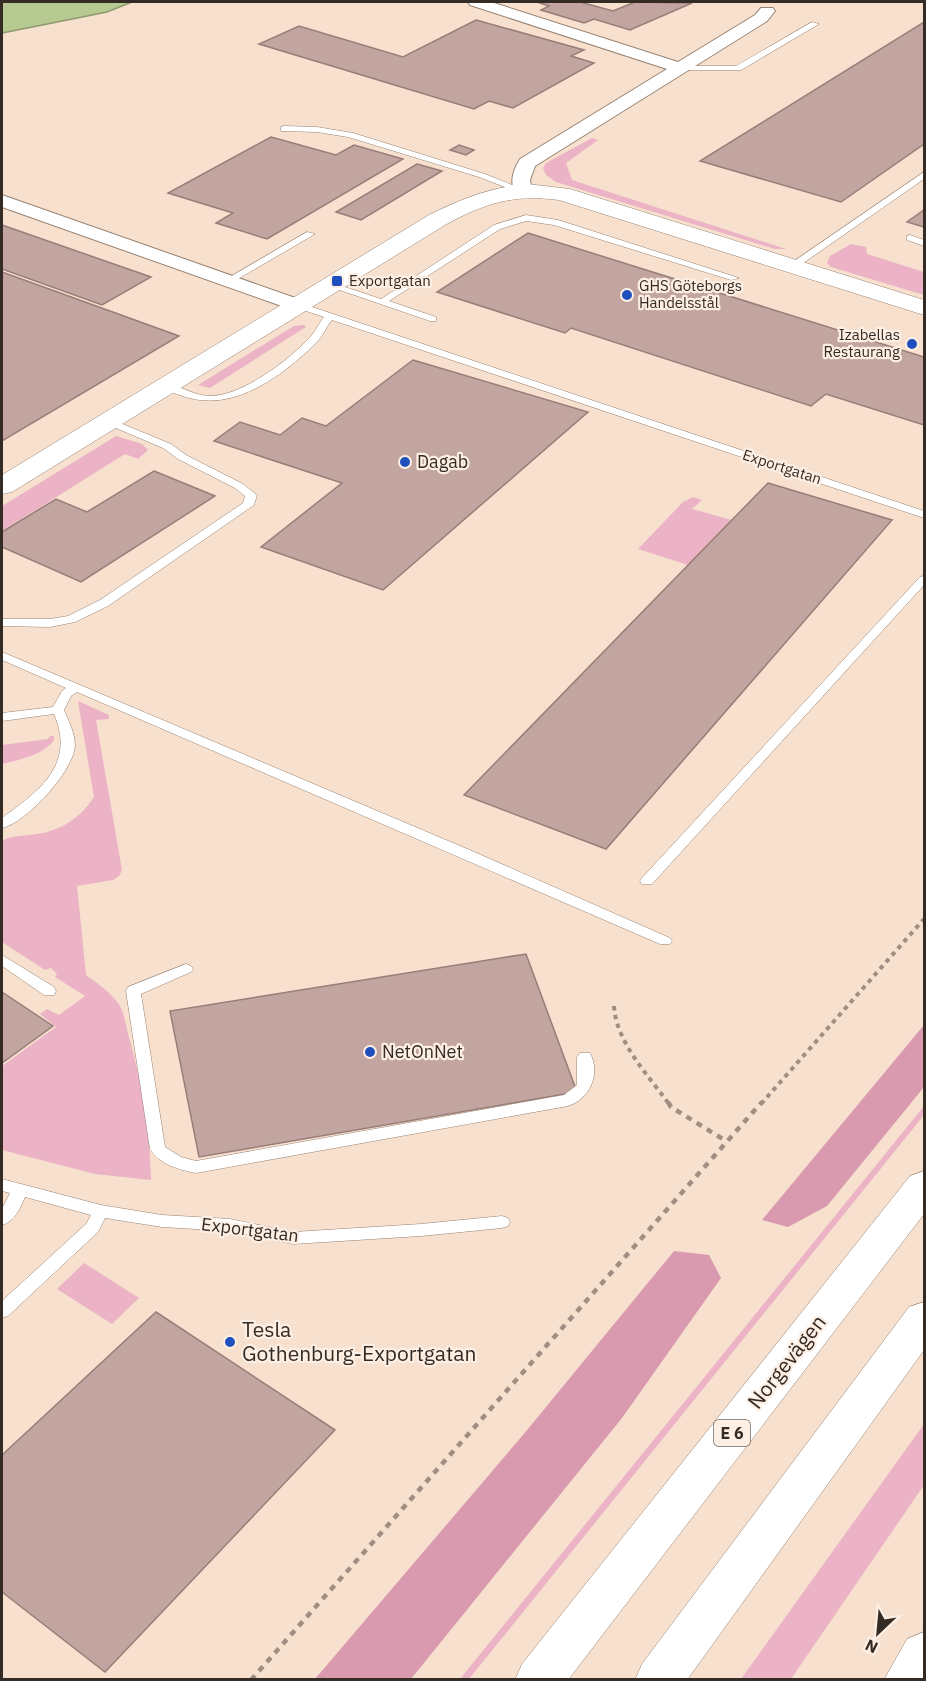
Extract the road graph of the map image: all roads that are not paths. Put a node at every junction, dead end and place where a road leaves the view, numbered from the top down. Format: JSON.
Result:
{"nodes":[{"id":1,"x":476,"y":2,"type":"edge"},
{"id":2,"x":767,"y":11,"type":"dead end"},
{"id":3,"x":815,"y":24,"type":"dead end"},
{"id":4,"x":680,"y":68,"type":"junction"},
{"id":5,"x":284,"y":129,"type":"dead end"},
{"id":6,"x":924,"y":175,"type":"edge"},
{"id":7,"x":523,"y":190,"type":"junction"},
{"id":8,"x":2,"y":201,"type":"edge"},
{"id":9,"x":310,"y":234,"type":"dead end"},
{"id":10,"x":910,"y":238,"type":"dead end"},
{"id":11,"x":924,"y":243,"type":"edge"},
{"id":12,"x":793,"y":266,"type":"junction"},
{"id":13,"x":734,"y":278,"type":"dead end"},
{"id":14,"x":228,"y":281,"type":"junction"},
{"id":15,"x":330,"y":285,"type":"junction"},
{"id":16,"x":382,"y":302,"type":"junction"},
{"id":17,"x":297,"y":305,"type":"junction"},
{"id":18,"x":924,"y":308,"type":"edge"},
{"id":19,"x":332,"y":316,"type":"junction"},
{"id":20,"x":433,"y":319,"type":"dead end"},
{"id":21,"x":165,"y":385,"type":"junction"},
{"id":22,"x":108,"y":421,"type":"junction"},
{"id":23,"x":2,"y":486,"type":"edge"},
{"id":24,"x":924,"y":515,"type":"edge"},
{"id":25,"x":924,"y":579,"type":"edge"},
{"id":26,"x":2,"y":623,"type":"edge"},
{"id":27,"x":2,"y":656,"type":"edge"},
{"id":28,"x":76,"y":687,"type":"junction"},
{"id":29,"x":58,"y":710,"type":"junction"},
{"id":30,"x":2,"y":717,"type":"edge"},
{"id":31,"x":2,"y":824,"type":"edge"},
{"id":32,"x":647,"y":881,"type":"dead end"},
{"id":33,"x":665,"y":941,"type":"dead end"},
{"id":34,"x":2,"y":960,"type":"edge"},
{"id":35,"x":186,"y":969,"type":"dead end"},
{"id":36,"x":49,"y":991,"type":"dead end"},
{"id":37,"x":585,"y":1057,"type":"dead end"},
{"id":38,"x":2,"y":1185,"type":"edge"},
{"id":39,"x":924,"y":1186,"type":"edge"},
{"id":40,"x":19,"y":1191,"type":"junction"},
{"id":41,"x":101,"y":1211,"type":"junction"},
{"id":42,"x":2,"y":1219,"type":"edge"},
{"id":43,"x":502,"y":1222,"type":"dead end"},
{"id":44,"x":2,"y":1311,"type":"edge"},
{"id":45,"x":924,"y":1319,"type":"edge"},
{"id":46,"x":924,"y":1654,"type":"edge"},
{"id":47,"x":539,"y":1680,"type":"edge"},
{"id":48,"x":659,"y":1680,"type":"edge"},
{"id":49,"x":908,"y":1680,"type":"edge"}],
"edges":[{"from":1,"to":4,"type":"street"},
{"from":2,"to":4,"type":"street"},
{"from":3,"to":4,"type":"lane"},
{"from":4,"to":7,"type":"street"},
{"from":5,"to":7,"type":"lane"},
{"from":6,"to":12,"type":"lane"},
{"from":7,"to":12,"type":"main road"},
{"from":7,"to":15,"type":"main road"},
{"from":8,"to":14,"type":"street","name":"Exportgatan"},
{"from":9,"to":14,"type":"lane"},
{"from":10,"to":11,"type":"lane"},
{"from":12,"to":18,"type":"main road"},
{"from":13,"to":16,"type":"lane"},
{"from":14,"to":17,"type":"street","name":"Exportgatan"},
{"from":15,"to":16,"type":"lane"},
{"from":15,"to":17,"type":"main road"},
{"from":16,"to":20,"type":"lane"},
{"from":17,"to":19,"type":"lane","name":"Exportgatan"},
{"from":17,"to":21,"type":"main road"},
{"from":19,"to":21,"type":"lane"},
{"from":19,"to":24,"type":"lane","name":"Exportgatan"},
{"from":21,"to":22,"type":"main road"},
{"from":22,"to":23,"type":"main road"},
{"from":22,"to":26,"type":"lane"},
{"from":25,"to":32,"type":"lane"},
{"from":27,"to":28,"type":"lane"},
{"from":28,"to":29,"type":"lane"},
{"from":28,"to":33,"type":"lane"},
{"from":29,"to":30,"type":"lane"},
{"from":29,"to":31,"type":"lane"},
{"from":34,"to":36,"type":"lane"},
{"from":35,"to":37,"type":"lane"},
{"from":38,"to":40,"type":"lane","name":"Exportgatan"},
{"from":39,"to":47,"type":"main road","name":"Norgevägen","number":"E 6"},
{"from":40,"to":41,"type":"lane","name":"Exportgatan"},
{"from":40,"to":42,"type":"lane"},
{"from":41,"to":43,"type":"lane","name":"Exportgatan"},
{"from":41,"to":44,"type":"lane"},
{"from":45,"to":48,"type":"main road"},
{"from":46,"to":49,"type":"main road"}]}
